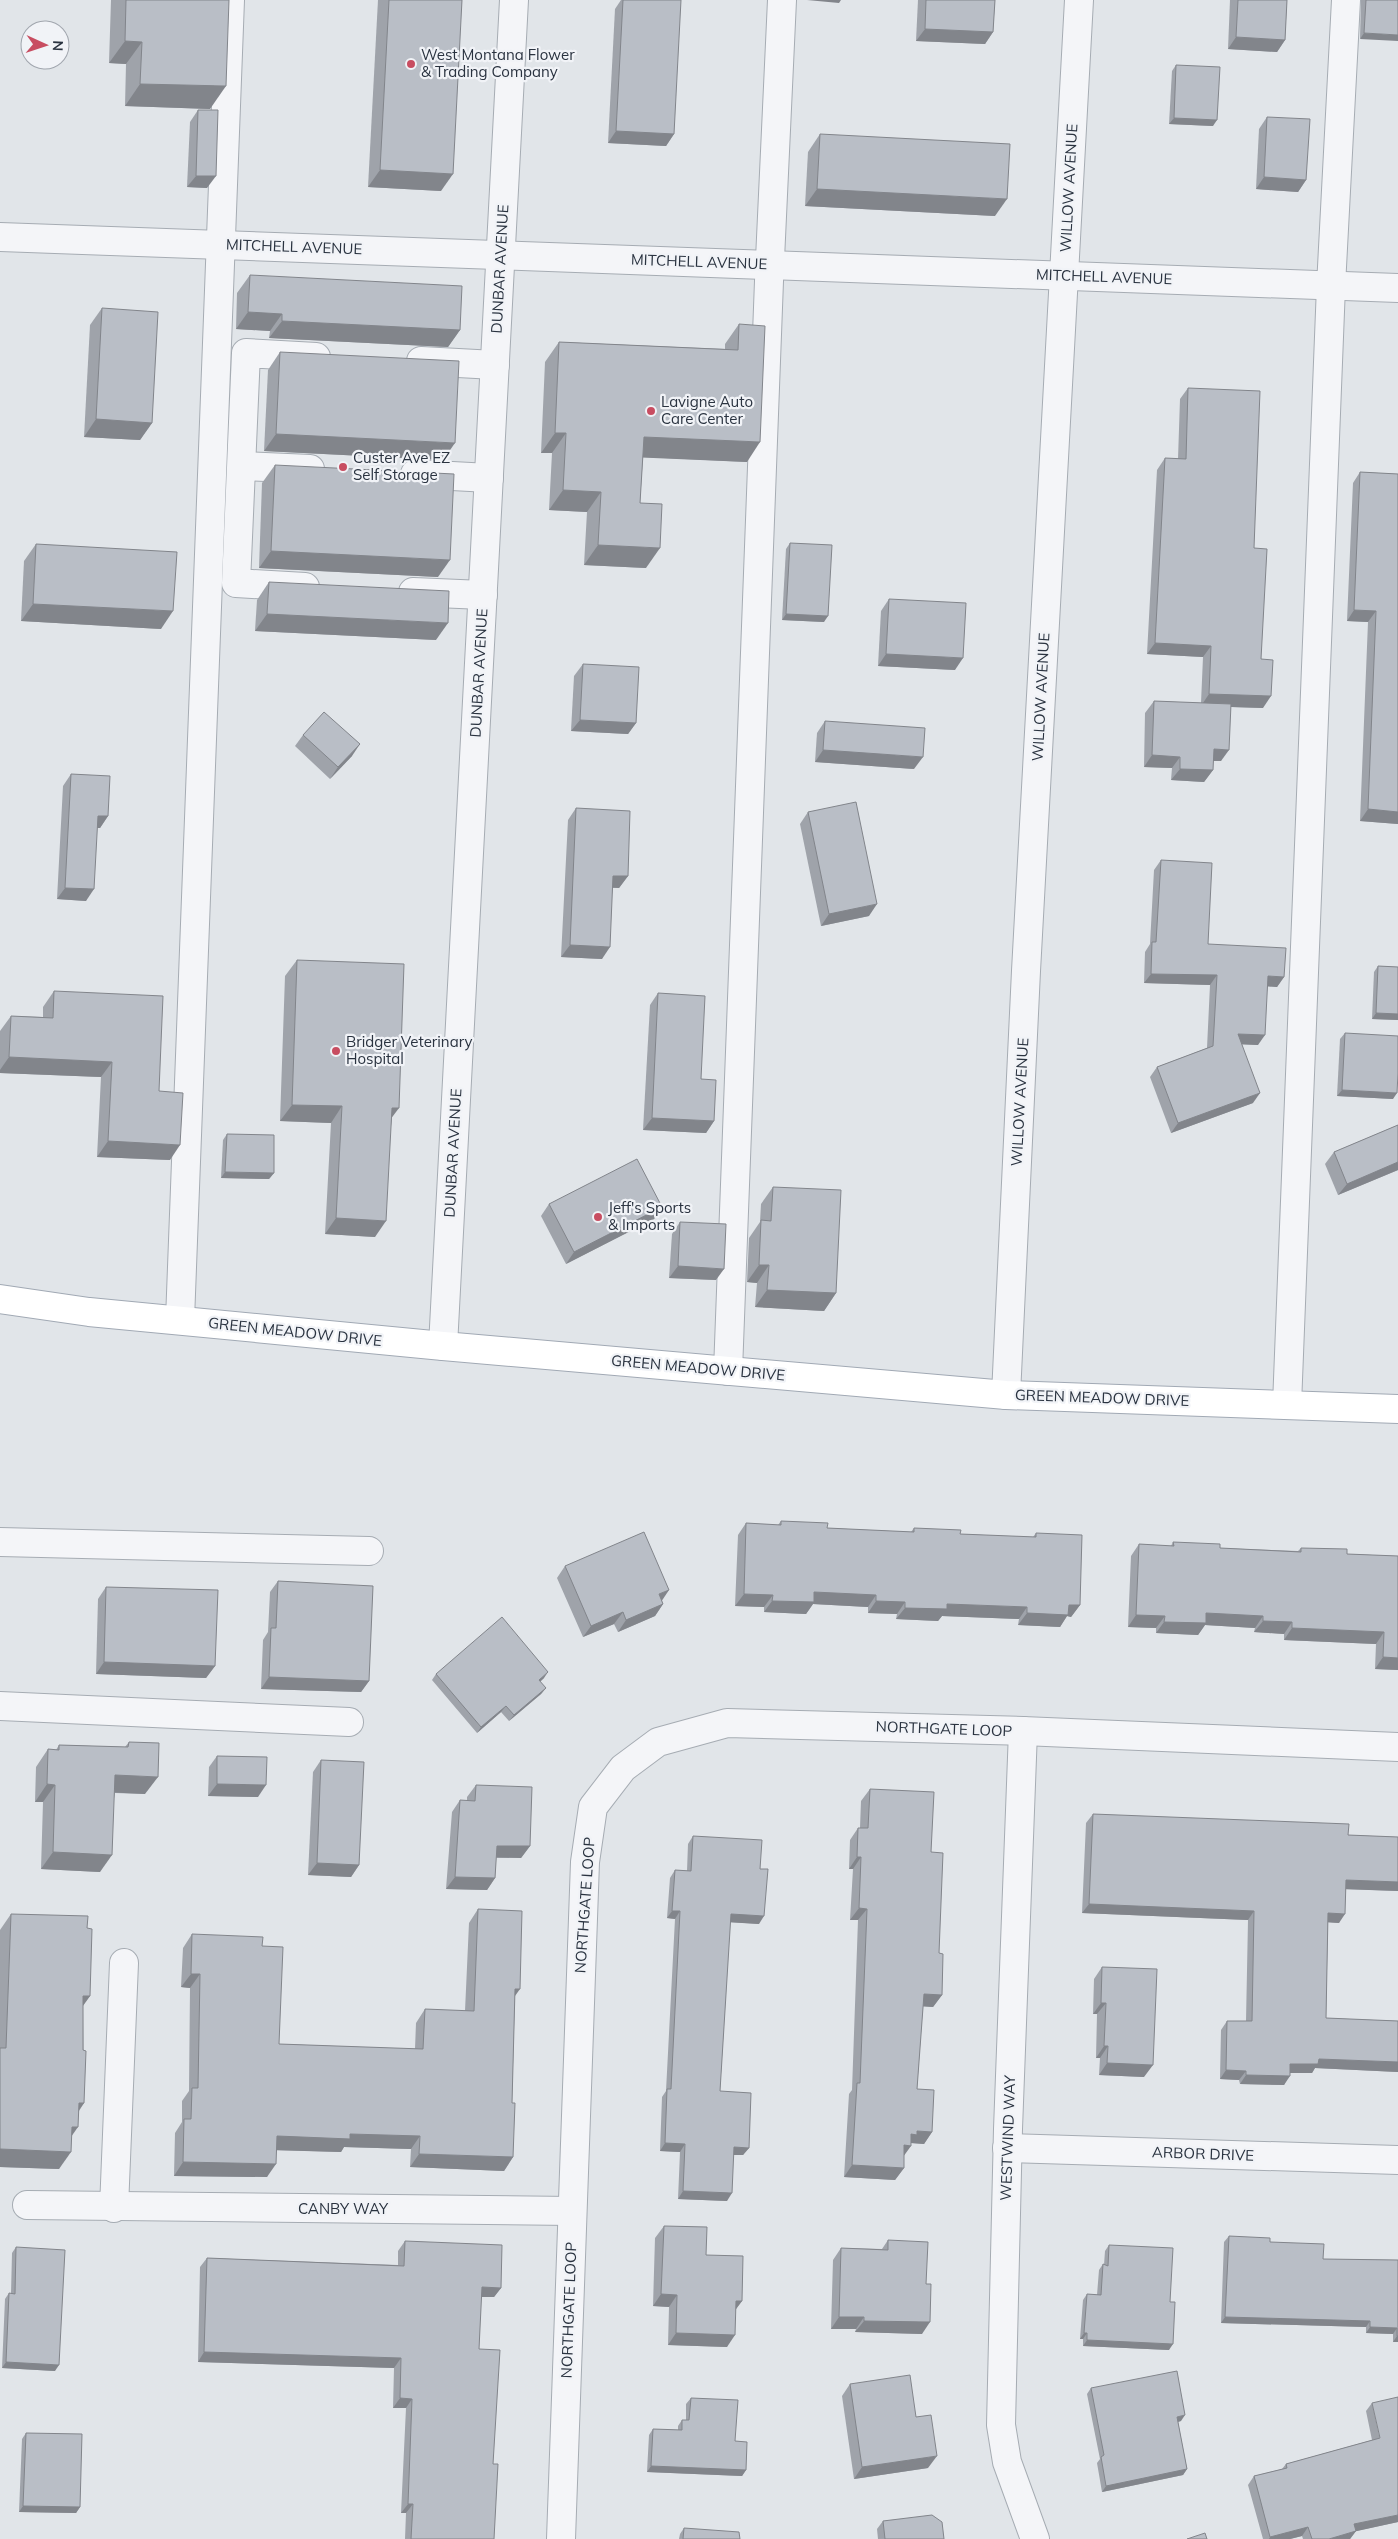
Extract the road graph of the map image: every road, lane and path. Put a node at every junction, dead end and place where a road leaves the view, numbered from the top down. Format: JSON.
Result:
{"nodes":[{"id":1,"x":230,"y":0,"type":"edge"},
{"id":2,"x":514,"y":0,"type":"edge"},
{"id":3,"x":782,"y":0,"type":"edge"},
{"id":4,"x":1079,"y":0,"type":"edge"},
{"id":5,"x":1346,"y":0,"type":"edge"},
{"id":6,"x":0,"y":237,"type":"edge"},
{"id":7,"x":220,"y":244,"type":"junction"},
{"id":8,"x":500,"y":255,"type":"junction"},
{"id":9,"x":770,"y":265,"type":"junction"},
{"id":10,"x":1065,"y":276,"type":"junction"},
{"id":11,"x":1331,"y":286,"type":"junction"},
{"id":12,"x":1398,"y":288,"type":"edge"},
{"id":13,"x":346,"y":358,"type":"edge"},
{"id":14,"x":395,"y":360,"type":"edge"},
{"id":15,"x":495,"y":365,"type":"junction"},
{"id":16,"x":242,"y":466,"type":"junction"},
{"id":17,"x":331,"y":470,"type":"edge"},
{"id":18,"x":390,"y":473,"type":"edge"},
{"id":19,"x":489,"y":478,"type":"junction"},
{"id":20,"x":335,"y":588,"type":"edge"},
{"id":21,"x":384,"y":590,"type":"edge"},
{"id":22,"x":483,"y":595,"type":"junction"},
{"id":23,"x":0,"y":1299,"type":"edge"},
{"id":24,"x":180,"y":1320,"type":"junction"},
{"id":25,"x":443,"y":1346,"type":"junction"},
{"id":26,"x":728,"y":1371,"type":"junction"},
{"id":27,"x":1006,"y":1395,"type":"junction"},
{"id":28,"x":1288,"y":1405,"type":"junction"},
{"id":29,"x":1398,"y":1409,"type":"edge"},
{"id":30,"x":0,"y":1542,"type":"edge"},
{"id":31,"x":369,"y":1551,"type":"dead end"},
{"id":32,"x":0,"y":1706,"type":"edge"},
{"id":33,"x":350,"y":1722,"type":"dead end"},
{"id":34,"x":1022,"y":1731,"type":"junction"},
{"id":35,"x":1398,"y":1748,"type":"edge"},
{"id":36,"x":124,"y":1963,"type":"dead end"},
{"id":37,"x":1007,"y":2148,"type":"junction"},
{"id":38,"x":1398,"y":2160,"type":"edge"},
{"id":39,"x":28,"y":2205,"type":"dead end"},
{"id":40,"x":114,"y":2208,"type":"junction"},
{"id":41,"x":572,"y":2211,"type":"junction"},
{"id":42,"x":561,"y":2539,"type":"edge"},
{"id":43,"x":1034,"y":2539,"type":"edge"}],
"edges":[{"from":1,"to":7,"type":"street"},
{"from":2,"to":8,"type":"street","name":"DUNBAR AVENUE"},
{"from":3,"to":9,"type":"street"},
{"from":4,"to":10,"type":"street","name":"WILLOW AVENUE"},
{"from":5,"to":11,"type":"street"},
{"from":6,"to":7,"type":"street","name":"MITCHELL AVENUE"},
{"from":7,"to":8,"type":"street","name":"MITCHELL AVENUE"},
{"from":7,"to":24,"type":"street"},
{"from":8,"to":9,"type":"street","name":"MITCHELL AVENUE"},
{"from":8,"to":15,"type":"street","name":"DUNBAR AVENUE"},
{"from":9,"to":10,"type":"street","name":"MITCHELL AVENUE"},
{"from":9,"to":26,"type":"street"},
{"from":10,"to":11,"type":"street","name":"MITCHELL AVENUE"},
{"from":10,"to":27,"type":"street","name":"WILLOW AVENUE"},
{"from":11,"to":12,"type":"street","name":"MITCHELL AVENUE"},
{"from":11,"to":28,"type":"street"},
{"from":13,"to":16,"type":"street"},
{"from":14,"to":15,"type":"street"},
{"from":15,"to":19,"type":"street","name":"DUNBAR AVENUE"},
{"from":16,"to":17,"type":"street"},
{"from":16,"to":20,"type":"street"},
{"from":18,"to":19,"type":"street"},
{"from":19,"to":22,"type":"street","name":"DUNBAR AVENUE"},
{"from":21,"to":22,"type":"street"},
{"from":22,"to":25,"type":"street","name":"DUNBAR AVENUE"},
{"from":23,"to":24,"type":"main road","name":"GREEN MEADOW DRIVE"},
{"from":24,"to":25,"type":"main road","name":"GREEN MEADOW DRIVE"},
{"from":25,"to":26,"type":"main road","name":"GREEN MEADOW DRIVE"},
{"from":26,"to":27,"type":"main road","name":"GREEN MEADOW DRIVE"},
{"from":27,"to":28,"type":"main road","name":"GREEN MEADOW DRIVE"},
{"from":28,"to":29,"type":"main road","name":"GREEN MEADOW DRIVE"},
{"from":30,"to":31,"type":"street"},
{"from":32,"to":33,"type":"street"},
{"from":34,"to":35,"type":"street","name":"NORTHGATE LOOP"},
{"from":34,"to":37,"type":"street","name":"WESTWIND WAY"},
{"from":34,"to":41,"type":"street","name":"NORTHGATE LOOP"},
{"from":36,"to":40,"type":"street"},
{"from":37,"to":38,"type":"street","name":"ARBOR DRIVE"},
{"from":37,"to":43,"type":"street","name":"WESTWIND WAY"},
{"from":39,"to":40,"type":"street","name":"CANBY WAY"},
{"from":40,"to":41,"type":"street","name":"CANBY WAY"},
{"from":41,"to":42,"type":"street","name":"NORTHGATE LOOP"}]}
